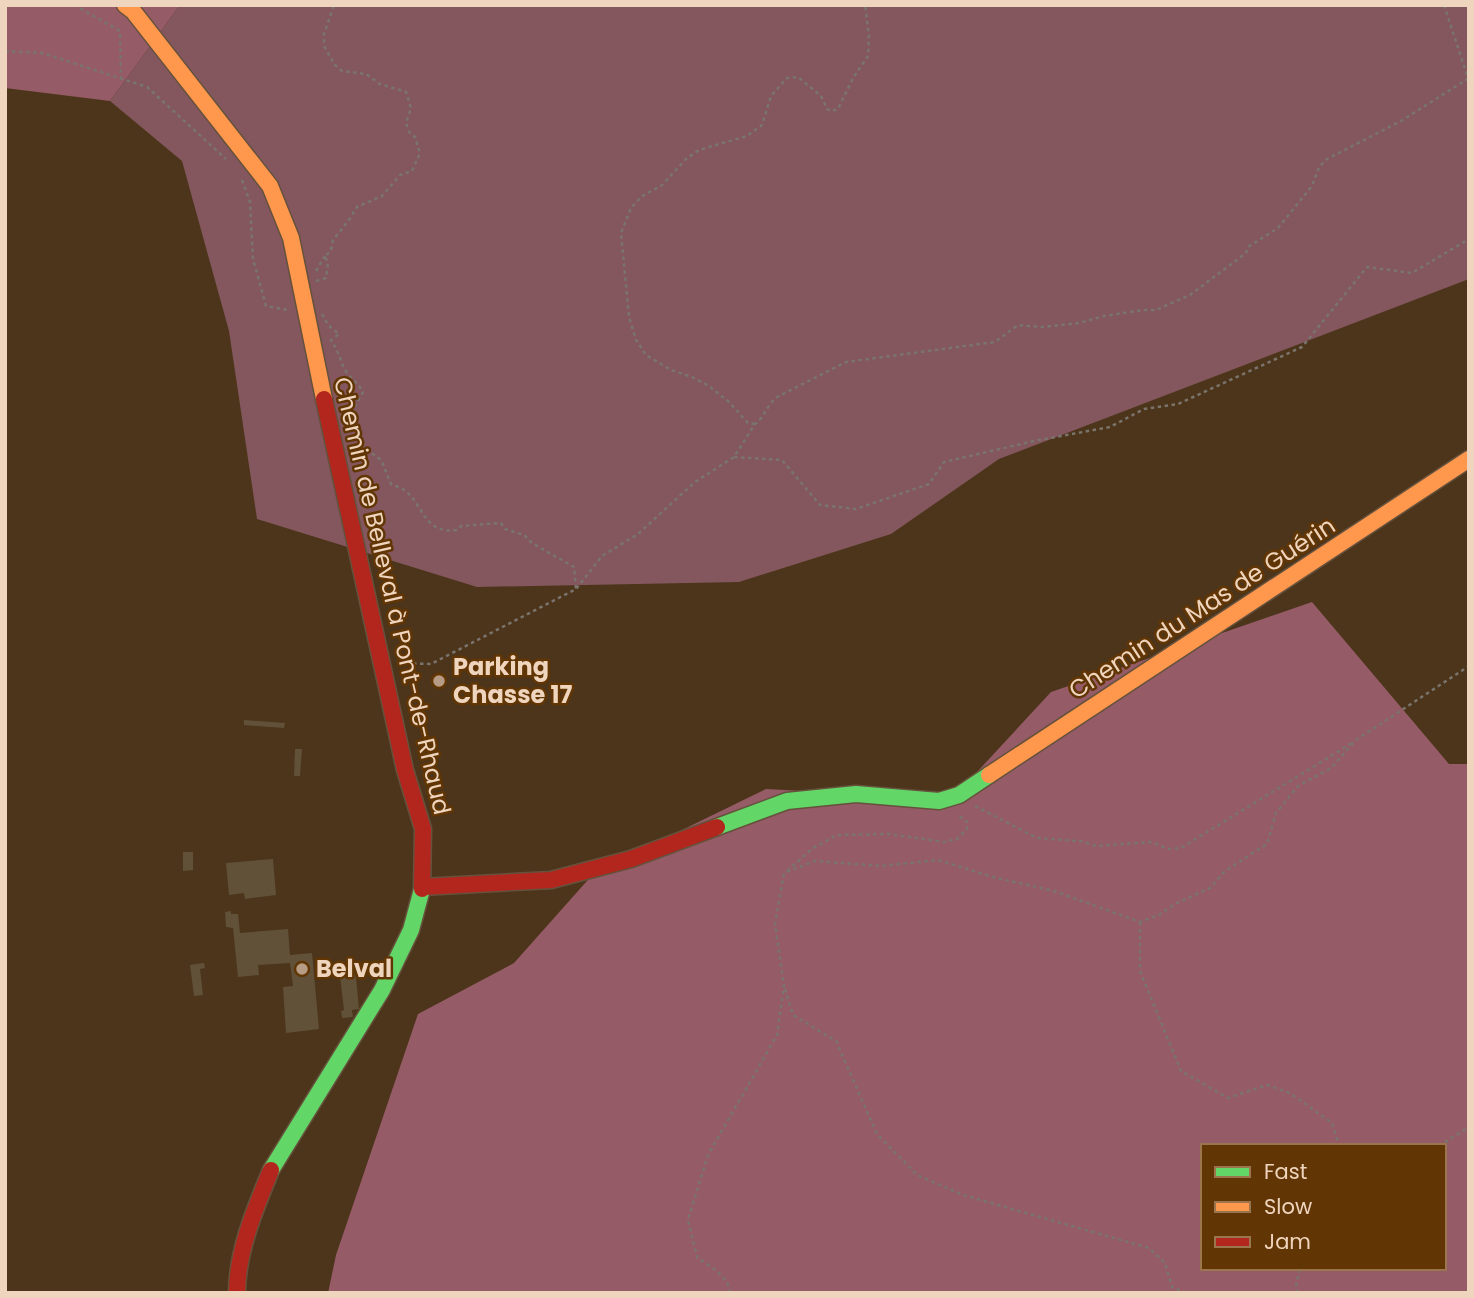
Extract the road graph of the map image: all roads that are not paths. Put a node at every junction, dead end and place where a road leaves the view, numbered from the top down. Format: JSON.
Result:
{"nodes":[{"id":1,"x":125,"y":5,"type":"edge"},
{"id":2,"x":1469,"y":459,"type":"edge"},
{"id":3,"x":422,"y":887,"type":"junction"},
{"id":4,"x":237,"y":1293,"type":"edge"}],
"edges":[{"from":1,"to":3,"type":"street","name":"Chemin de Belleval à Pont-de-Rhaud"},
{"from":2,"to":3,"type":"street","name":"Chemin du Mas de Guérin"},
{"from":3,"to":4,"type":"street","name":"Chemin de Belleval à Pont-de-Rhaud"}]}
